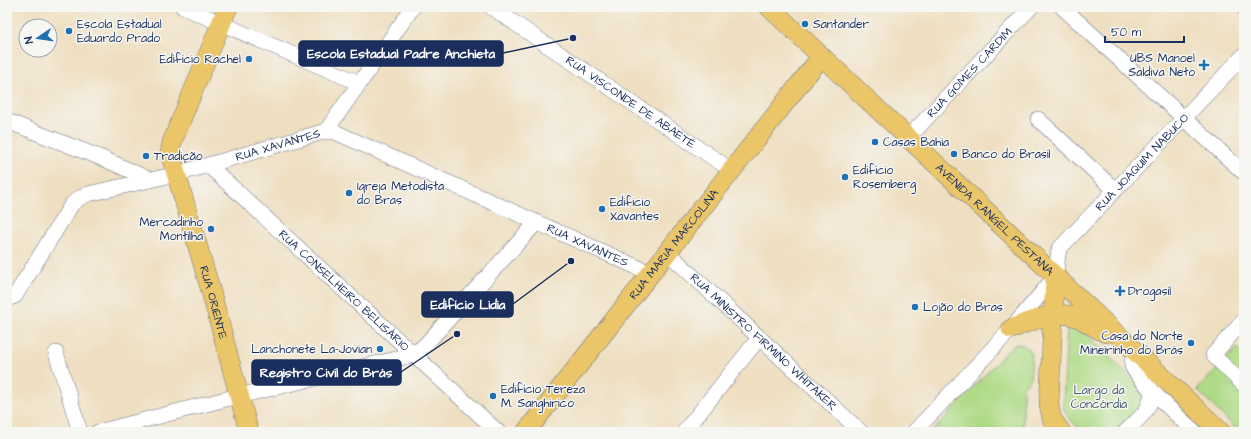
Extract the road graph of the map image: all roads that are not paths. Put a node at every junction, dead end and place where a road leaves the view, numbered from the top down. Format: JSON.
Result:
{"nodes":[{"id":1,"x":183,"y":7,"type":"edge"},
{"id":2,"x":413,"y":7,"type":"edge"},
{"id":3,"x":491,"y":7,"type":"edge"},
{"id":4,"x":1031,"y":7,"type":"edge"},
{"id":5,"x":1062,"y":7,"type":"edge"},
{"id":6,"x":776,"y":10,"type":"edge"},
{"id":7,"x":224,"y":15,"type":"edge"},
{"id":8,"x":1244,"y":55,"type":"edge"},
{"id":9,"x":821,"y":57,"type":"junction"},
{"id":10,"x":359,"y":83,"type":"junction"},
{"id":11,"x":1184,"y":118,"type":"junction"},
{"id":12,"x":1038,"y":119,"type":"dead end"},
{"id":13,"x":7,"y":121,"type":"edge"},
{"id":14,"x":326,"y":131,"type":"junction"},
{"id":15,"x":908,"y":138,"type":"junction"},
{"id":16,"x":208,"y":165,"type":"junction"},
{"id":17,"x":731,"y":170,"type":"junction"},
{"id":18,"x":1244,"y":173,"type":"edge"},
{"id":19,"x":177,"y":174,"type":"junction"},
{"id":20,"x":151,"y":180,"type":"junction"},
{"id":21,"x":1115,"y":190,"type":"junction"},
{"id":22,"x":536,"y":223,"type":"junction"},
{"id":23,"x":667,"y":252,"type":"junction"},
{"id":24,"x":650,"y":273,"type":"junction"},
{"id":25,"x":1055,"y":277,"type":"junction"},
{"id":26,"x":7,"y":299,"type":"edge"},
{"id":27,"x":1054,"y":316,"type":"junction"},
{"id":28,"x":1244,"y":320,"type":"edge"},
{"id":29,"x":1011,"y":329,"type":"junction"},
{"id":30,"x":1119,"y":336,"type":"junction"},
{"id":31,"x":759,"y":338,"type":"junction"},
{"id":32,"x":1136,"y":351,"type":"junction"},
{"id":33,"x":56,"y":353,"type":"dead end"},
{"id":34,"x":413,"y":355,"type":"junction"},
{"id":35,"x":1244,"y":385,"type":"edge"},
{"id":36,"x":1151,"y":389,"type":"junction"},
{"id":37,"x":240,"y":396,"type":"junction"},
{"id":38,"x":80,"y":432,"type":"edge"},
{"id":39,"x":98,"y":432,"type":"edge"},
{"id":40,"x":249,"y":432,"type":"edge"},
{"id":41,"x":498,"y":432,"type":"edge"},
{"id":42,"x":526,"y":432,"type":"edge"},
{"id":43,"x":684,"y":432,"type":"edge"},
{"id":44,"x":860,"y":432,"type":"edge"},
{"id":45,"x":914,"y":432,"type":"edge"},
{"id":46,"x":1061,"y":432,"type":"edge"},
{"id":47,"x":1125,"y":432,"type":"edge"},
{"id":48,"x":1195,"y":432,"type":"edge"},
{"id":49,"x":1221,"y":432,"type":"edge"}],
"edges":[{"from":1,"to":7,"type":"street"},
{"from":2,"to":10,"type":"street"},
{"from":3,"to":17,"type":"street","name":"RUA VISCONDE DE ABAETÉ"},
{"from":4,"to":15,"type":"street","name":"RUA GOMES CARDIM"},
{"from":5,"to":11,"type":"street"},
{"from":6,"to":9,"type":"main road","name":"AVENIDA RANGEL PESTANA"},
{"from":7,"to":10,"type":"street"},
{"from":7,"to":19,"type":"main road","name":"RUA ORIENTE"},
{"from":8,"to":11,"type":"street","name":"RUA JOAQUIM NABUCO"},
{"from":9,"to":15,"type":"main road","name":"AVENIDA RANGEL PESTANA"},
{"from":9,"to":17,"type":"main road","name":"RUA MARIA MARCOLINA"},
{"from":10,"to":14,"type":"street"},
{"from":11,"to":18,"type":"street"},
{"from":11,"to":21,"type":"street","name":"RUA JOAQUIM NABUCO"},
{"from":12,"to":21,"type":"street"},
{"from":13,"to":20,"type":"street"},
{"from":14,"to":16,"type":"street","name":"RUA XAVANTES"},
{"from":14,"to":22,"type":"street","name":"RUA XAVANTES"},
{"from":15,"to":25,"type":"main road","name":"AVENIDA RANGEL PESTANA"},
{"from":16,"to":19,"type":"street","name":"RUA XAVANTES"},
{"from":16,"to":34,"type":"street","name":"RUA CONSELHEIRO BELISÁRIO"},
{"from":17,"to":23,"type":"main road","name":"RUA MARIA MARCOLINA"},
{"from":19,"to":20,"type":"street","name":"RUA XAVANTES"},
{"from":19,"to":37,"type":"main road","name":"RUA ORIENTE"},
{"from":20,"to":26,"type":"street","name":"RUA XAVANTES"},
{"from":21,"to":25,"type":"street","name":"RUA JOAQUIM NABUCO"},
{"from":22,"to":24,"type":"street","name":"RUA XAVANTES"},
{"from":22,"to":34,"type":"street"},
{"from":23,"to":24,"type":"main road","name":"RUA MARIA MARCOLINA"},
{"from":23,"to":31,"type":"street","name":"RUA MINISTRO FIRMINO WHITAKER"},
{"from":24,"to":42,"type":"main road","name":"RUA MARIA MARCOLINA"},
{"from":25,"to":27,"type":"main road"},
{"from":25,"to":29,"type":"street"},
{"from":25,"to":30,"type":"main road","name":"AVENIDA RANGEL PESTANA"},
{"from":27,"to":29,"type":"main road"},
{"from":27,"to":30,"type":"main road"},
{"from":27,"to":46,"type":"main road"},
{"from":28,"to":35,"type":"street"},
{"from":29,"to":45,"type":"street"},
{"from":30,"to":32,"type":"main road","name":"AVENIDA RANGEL PESTANA"},
{"from":31,"to":43,"type":"street"},
{"from":31,"to":44,"type":"street","name":"RUA MINISTRO FIRMINO WHITAKER"},
{"from":32,"to":36,"type":"street"},
{"from":32,"to":49,"type":"main road","name":"AVENIDA RANGEL PESTANA"},
{"from":33,"to":38,"type":"street"},
{"from":34,"to":37,"type":"street"},
{"from":34,"to":41,"type":"street","name":"RUA CONSELHEIRO BELISÁRIO"},
{"from":36,"to":47,"type":"street"},
{"from":36,"to":48,"type":"street"},
{"from":37,"to":39,"type":"street"},
{"from":37,"to":40,"type":"main road","name":"RUA ORIENTE"}]}
